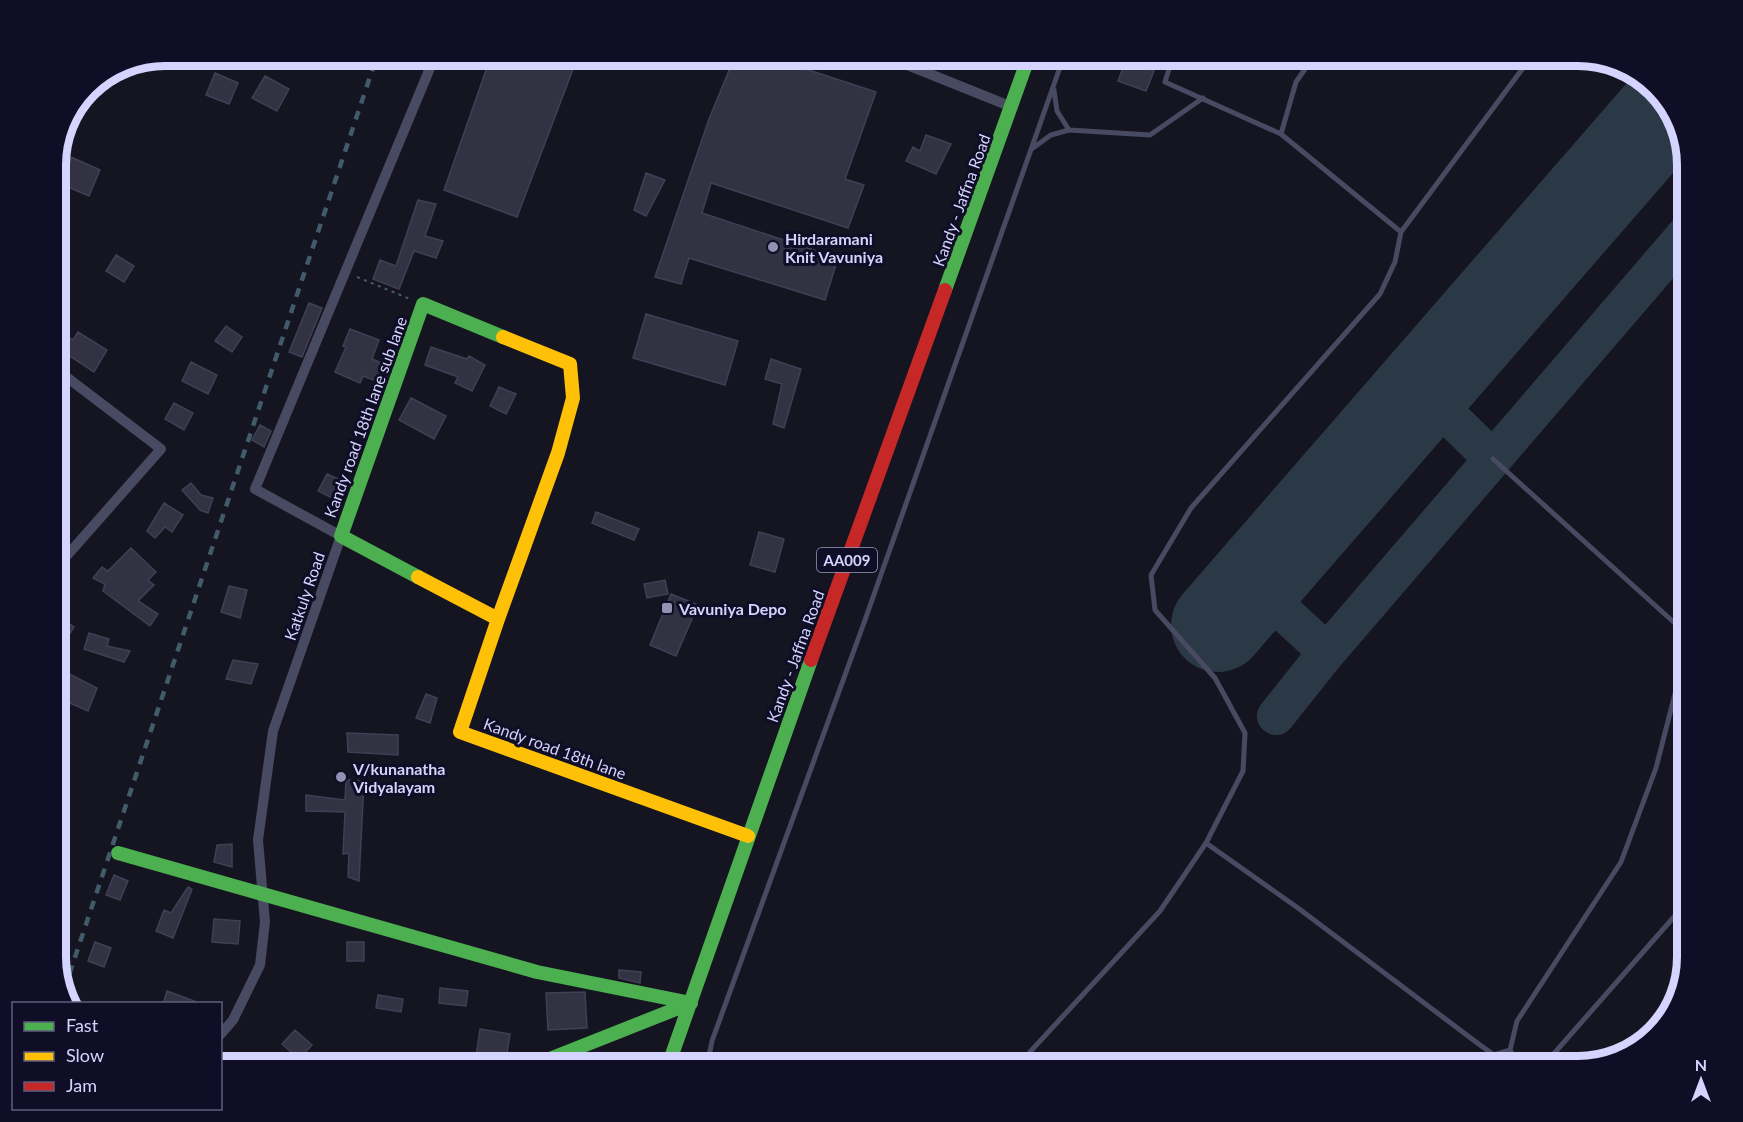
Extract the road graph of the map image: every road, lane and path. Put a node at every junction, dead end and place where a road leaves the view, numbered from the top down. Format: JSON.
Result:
{"nodes":[{"id":1,"x":431,"y":66,"type":"edge"},
{"id":2,"x":910,"y":66,"type":"edge"},
{"id":3,"x":1026,"y":66,"type":"edge"},
{"id":4,"x":1061,"y":66,"type":"edge"},
{"id":5,"x":1170,"y":66,"type":"edge"},
{"id":6,"x":1307,"y":66,"type":"edge"},
{"id":7,"x":1525,"y":66,"type":"edge"},
{"id":8,"x":1053,"y":88,"type":"junction"},
{"id":9,"x":1203,"y":98,"type":"junction"},
{"id":10,"x":1012,"y":107,"type":"junction"},
{"id":11,"x":1069,"y":130,"type":"junction"},
{"id":12,"x":1281,"y":134,"type":"junction"},
{"id":13,"x":1033,"y":148,"type":"junction"},
{"id":14,"x":1401,"y":232,"type":"junction"},
{"id":15,"x":346,"y":273,"type":"junction"},
{"id":16,"x":423,"y":304,"type":"junction"},
{"id":17,"x":66,"y":377,"type":"edge"},
{"id":18,"x":1493,"y":459,"type":"dead end"},
{"id":19,"x":341,"y":536,"type":"junction"},
{"id":20,"x":66,"y":557,"type":"edge"},
{"id":21,"x":498,"y":619,"type":"junction"},
{"id":22,"x":1677,"y":626,"type":"edge"},
{"id":23,"x":1677,"y":682,"type":"edge"},
{"id":24,"x":748,"y":836,"type":"junction"},
{"id":25,"x":1206,"y":843,"type":"junction"},
{"id":26,"x":118,"y":853,"type":"dead end"},
{"id":27,"x":263,"y":896,"type":"junction"},
{"id":28,"x":1677,"y":914,"type":"edge"},
{"id":29,"x":691,"y":1003,"type":"junction"},
{"id":30,"x":222,"y":1033,"type":"edge"},
{"id":31,"x":1510,"y":1050,"type":"junction"},
{"id":32,"x":554,"y":1056,"type":"edge"},
{"id":33,"x":674,"y":1056,"type":"edge"},
{"id":34,"x":709,"y":1056,"type":"edge"},
{"id":35,"x":1026,"y":1056,"type":"edge"},
{"id":36,"x":1513,"y":1056,"type":"edge"},
{"id":37,"x":1552,"y":1056,"type":"edge"}],
"edges":[{"from":1,"to":15,"type":"street","name":"Katkuly Road"},
{"from":2,"to":10,"type":"street"},
{"from":3,"to":10,"type":"main road","name":"Kandy - Jaffna Road","number":"AA009"},
{"from":4,"to":8,"type":"lane"},
{"from":5,"to":9,"type":"lane"},
{"from":6,"to":12,"type":"lane"},
{"from":7,"to":14,"type":"lane"},
{"from":8,"to":11,"type":"lane"},
{"from":8,"to":13,"type":"lane"},
{"from":9,"to":11,"type":"lane"},
{"from":9,"to":12,"type":"lane"},
{"from":10,"to":24,"type":"main road","name":"Kandy - Jaffna Road","number":"AA009"},
{"from":11,"to":13,"type":"lane"},
{"from":12,"to":14,"type":"lane"},
{"from":13,"to":34,"type":"lane"},
{"from":14,"to":25,"type":"lane"},
{"from":15,"to":16,"type":"path"},
{"from":15,"to":19,"type":"street","name":"Katkuly Road"},
{"from":16,"to":19,"type":"main road","name":"Kandy road 18th lane sub lane"},
{"from":16,"to":21,"type":"main road","name":"Kandy road 18th lane sub lane"},
{"from":17,"to":20,"type":"street"},
{"from":18,"to":22,"type":"lane"},
{"from":19,"to":21,"type":"main road"},
{"from":19,"to":27,"type":"street","name":"Katkuly Road"},
{"from":21,"to":24,"type":"main road","name":"Kandy road 18th lane"},
{"from":23,"to":31,"type":"lane"},
{"from":24,"to":29,"type":"main road","name":"Kandy - Jaffna Road","number":"AA009"},
{"from":25,"to":31,"type":"lane"},
{"from":25,"to":35,"type":"lane"},
{"from":26,"to":27,"type":"main road"},
{"from":27,"to":29,"type":"main road"},
{"from":27,"to":30,"type":"street","name":"Katkuly Road"},
{"from":28,"to":37,"type":"lane"},
{"from":29,"to":32,"type":"main road"},
{"from":29,"to":33,"type":"main road","name":"Kandy - Jaffna Road","number":"AA009"},
{"from":31,"to":36,"type":"lane"}]}
